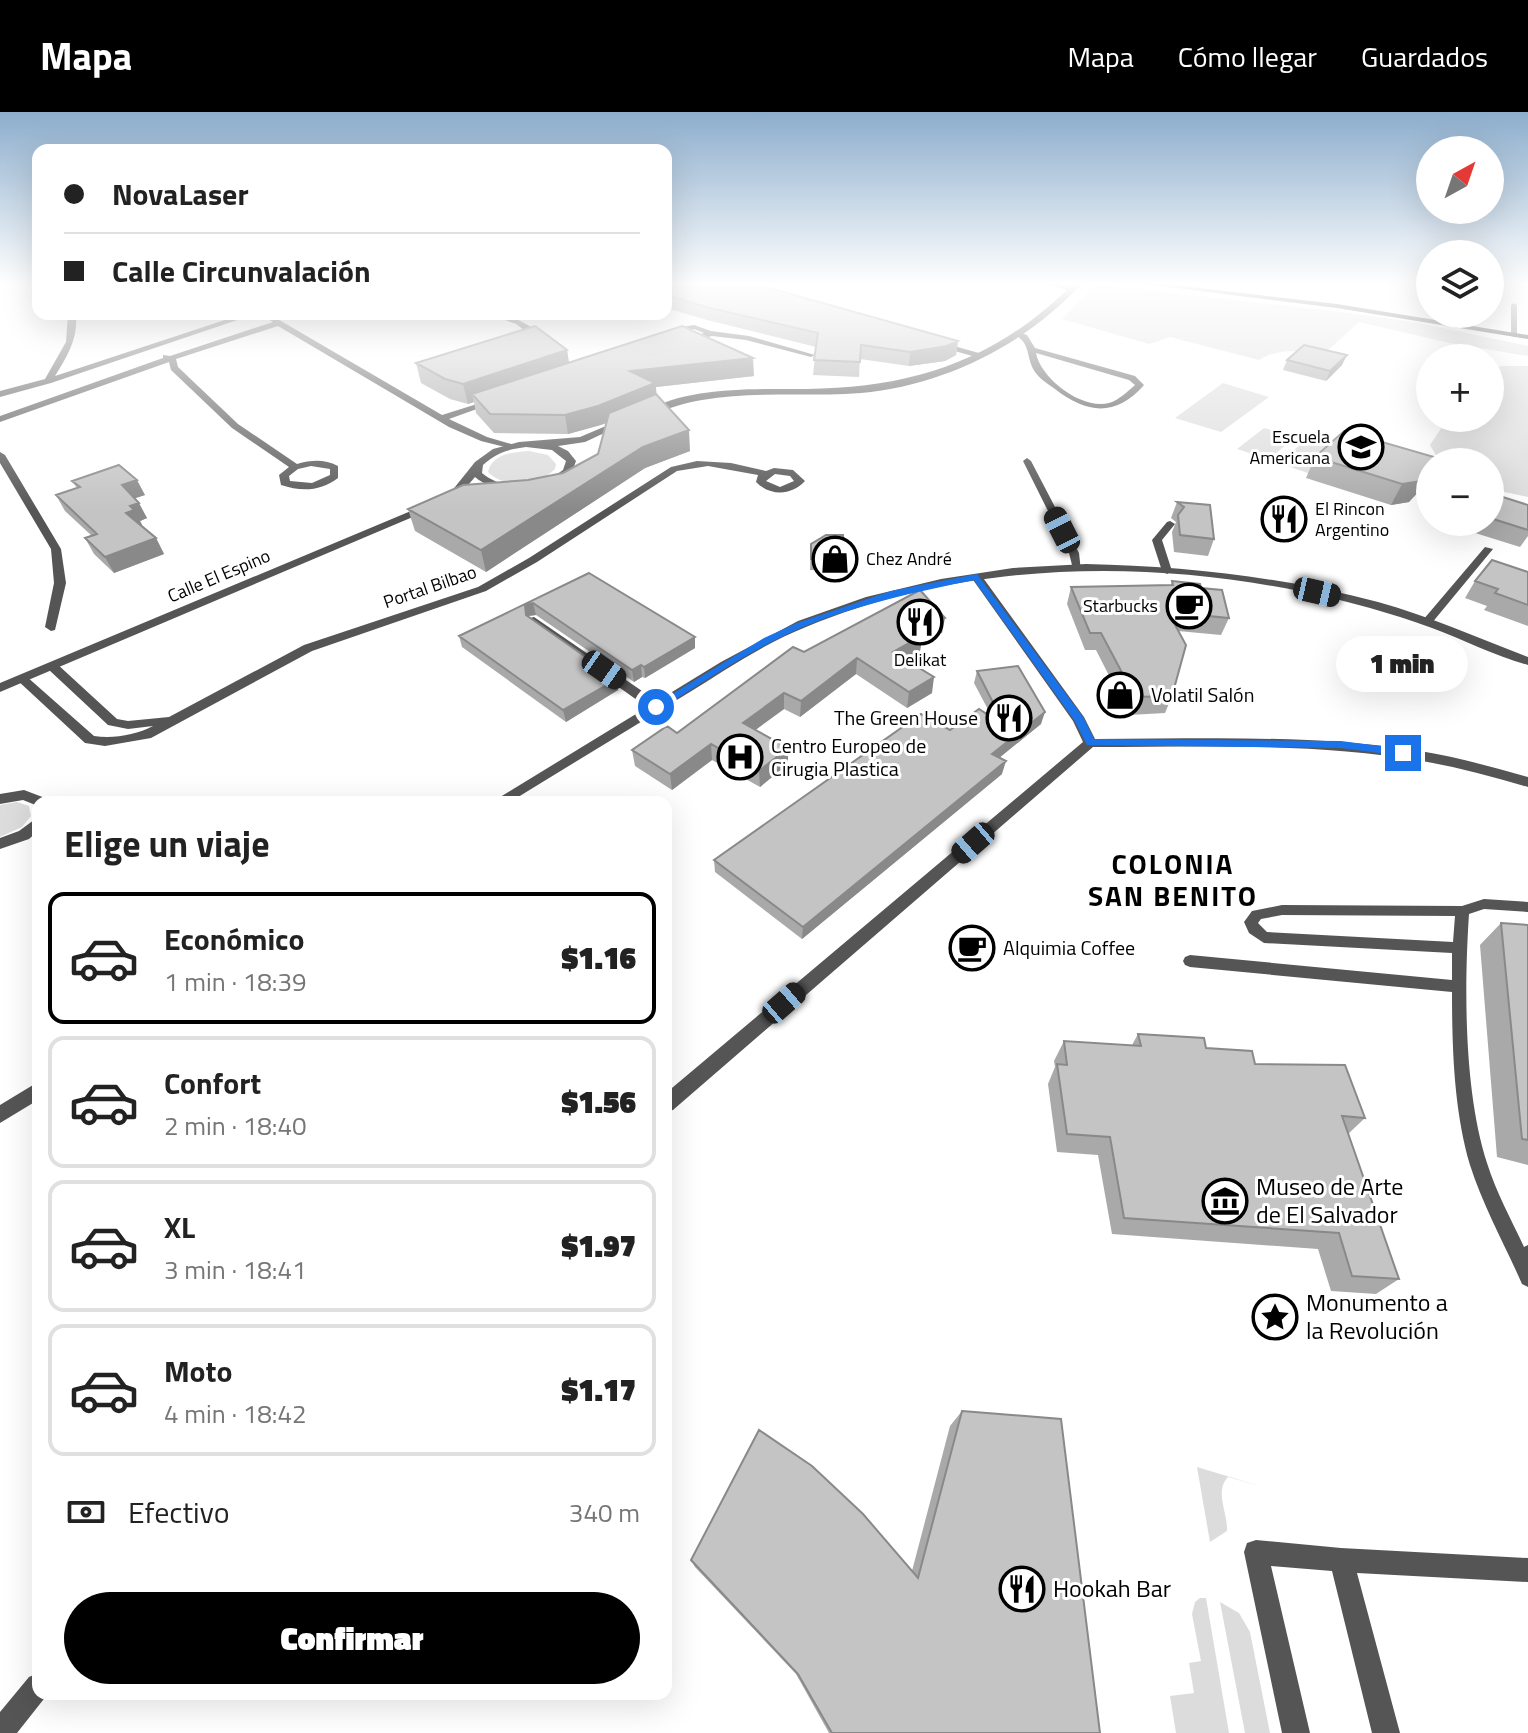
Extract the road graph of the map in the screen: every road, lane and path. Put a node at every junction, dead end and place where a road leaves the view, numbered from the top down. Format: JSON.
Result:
{"nodes":[{"id":1,"x":63,"y":360,"type":"edge"},
{"id":2,"x":113,"y":360,"type":"edge"},
{"id":3,"x":173,"y":360,"type":"joint"},
{"id":4,"x":341,"y":360,"type":"edge"},
{"id":5,"x":965,"y":360,"type":"edge"},
{"id":6,"x":1036,"y":360,"type":"edge"},
{"id":7,"x":1068,"y":360,"type":"edge"},
{"id":8,"x":48,"y":381,"type":"junction"},
{"id":9,"x":0,"y":394,"type":"edge"},
{"id":10,"x":510,"y":394,"type":"edge"},
{"id":11,"x":441,"y":419,"type":"junction"},
{"id":12,"x":0,"y":420,"type":"edge"},
{"id":13,"x":452,"y":425,"type":"junction"},
{"id":14,"x":582,"y":440,"type":"junction"},
{"id":15,"x":541,"y":445,"type":"junction"},
{"id":16,"x":513,"y":446,"type":"junction"},
{"id":17,"x":0,"y":455,"type":"edge"},
{"id":18,"x":484,"y":458,"type":"junction"},
{"id":19,"x":571,"y":461,"type":"junction"},
{"id":20,"x":1027,"y":461,"type":"dead end"},
{"id":21,"x":295,"y":467,"type":"junction"},
{"id":22,"x":477,"y":468,"type":"junction"},
{"id":23,"x":765,"y":474,"type":"dead end"},
{"id":24,"x":509,"y":488,"type":"junction"},
{"id":25,"x":480,"y":493,"type":"edge"},
{"id":26,"x":466,"y":495,"type":"edge"},
{"id":27,"x":452,"y":497,"type":"junction"},
{"id":28,"x":1170,"y":524,"type":"dead end"},
{"id":29,"x":1488,"y":549,"type":"dead end"},
{"id":30,"x":1078,"y":569,"type":"junction"},
{"id":31,"x":1167,"y":571,"type":"junction"},
{"id":32,"x":977,"y":577,"type":"junction"},
{"id":33,"x":534,"y":621,"type":"edge"},
{"id":34,"x":1427,"y":622,"type":"junction"},
{"id":35,"x":51,"y":627,"type":"dead end"},
{"id":36,"x":1528,"y":661,"type":"edge"},
{"id":37,"x":52,"y":666,"type":"junction"},
{"id":38,"x":22,"y":679,"type":"junction"},
{"id":39,"x":0,"y":688,"type":"edge"},
{"id":40,"x":93,"y":704,"type":"junction"},
{"id":41,"x":656,"y":707,"type":"junction"},
{"id":42,"x":189,"y":714,"type":"junction"},
{"id":43,"x":65,"y":718,"type":"junction"},
{"id":44,"x":1090,"y":743,"type":"junction"},
{"id":45,"x":1528,"y":782,"type":"edge"},
{"id":46,"x":509,"y":796,"type":"edge"},
{"id":47,"x":32,"y":798,"type":"edge"},
{"id":48,"x":0,"y":799,"type":"edge"},
{"id":49,"x":32,"y":828,"type":"edge"},
{"id":50,"x":0,"y":844,"type":"edge"},
{"id":51,"x":1528,"y":907,"type":"edge"},
{"id":52,"x":1462,"y":911,"type":"junction"},
{"id":53,"x":1458,"y":948,"type":"junction"},
{"id":54,"x":1190,"y":961,"type":"dead end"},
{"id":55,"x":1459,"y":987,"type":"junction"},
{"id":56,"x":32,"y":1094,"type":"edge"},
{"id":57,"x":672,"y":1099,"type":"edge"},
{"id":58,"x":0,"y":1115,"type":"edge"},
{"id":59,"x":1524,"y":1257,"type":"edge"},
{"id":60,"x":1528,"y":1278,"type":"edge"},
{"id":61,"x":1341,"y":1560,"type":"junction"},
{"id":62,"x":1528,"y":1570,"type":"edge"},
{"id":63,"x":32,"y":1693,"type":"edge"},
{"id":64,"x":0,"y":1733,"type":"edge"},
{"id":65,"x":1296,"y":1733,"type":"edge"},
{"id":66,"x":1386,"y":1733,"type":"edge"}],
"edges":[{"from":1,"to":8,"type":"street"},
{"from":2,"to":8,"type":"street"},
{"from":3,"to":12,"type":"street"},
{"from":3,"to":21,"type":"street"},
{"from":4,"to":11,"type":"street"},
{"from":5,"to":14,"type":"street"},
{"from":6,"to":7,"type":"street"},
{"from":8,"to":9,"type":"street"},
{"from":10,"to":11,"type":"street"},
{"from":11,"to":13,"type":"street"},
{"from":13,"to":16,"type":"street"},
{"from":13,"to":18,"type":"street"},
{"from":14,"to":15,"type":"street"},
{"from":14,"to":19,"type":"street"},
{"from":15,"to":16,"type":"street"},
{"from":15,"to":19,"type":"street"},
{"from":16,"to":18,"type":"street"},
{"from":17,"to":35,"type":"street"},
{"from":18,"to":22,"type":"street","name":"Calle El Espino"},
{"from":19,"to":24,"type":"street"},
{"from":20,"to":30,"type":"lane"},
{"from":21,"to":21,"type":"street"},
{"from":22,"to":24,"type":"street"},
{"from":22,"to":27,"type":"street","name":"Calle El Espino"},
{"from":23,"to":42,"type":"street","name":"Portal Bilbao"},
{"from":24,"to":25,"type":"street"},
{"from":26,"to":27,"type":"street","name":"Calle El Espino"},
{"from":27,"to":37,"type":"street","name":"Calle El Espino"},
{"from":28,"to":31,"type":"lane"},
{"from":29,"to":34,"type":"lane"},
{"from":30,"to":31,"type":"street"},
{"from":30,"to":32,"type":"street"},
{"from":31,"to":34,"type":"street"},
{"from":32,"to":41,"type":"street"},
{"from":32,"to":44,"type":"street"},
{"from":33,"to":41,"type":"street"},
{"from":34,"to":36,"type":"street"},
{"from":37,"to":38,"type":"street","name":"Calle El Espino"},
{"from":37,"to":40,"type":"street","name":"Portal Bilbao"},
{"from":38,"to":39,"type":"street","name":"Calle El Espino"},
{"from":38,"to":43,"type":"street","name":"Portal Bilbao"},
{"from":40,"to":42,"type":"street","name":"Portal Bilbao"},
{"from":40,"to":43,"type":"street"},
{"from":41,"to":46,"type":"street"},
{"from":42,"to":43,"type":"street","name":"Portal Bilbao"},
{"from":44,"to":45,"type":"street"},
{"from":44,"to":57,"type":"street"},
{"from":47,"to":48,"type":"street"},
{"from":49,"to":50,"type":"street"},
{"from":51,"to":52,"type":"lane"},
{"from":52,"to":53,"type":"lane"},
{"from":52,"to":53,"type":"lane"},
{"from":53,"to":55,"type":"lane"},
{"from":54,"to":55,"type":"lane"},
{"from":55,"to":59,"type":"lane"},
{"from":56,"to":58,"type":"street"},
{"from":59,"to":60,"type":"lane"},
{"from":61,"to":62,"type":"street"},
{"from":61,"to":65,"type":"street"},
{"from":61,"to":66,"type":"street"},
{"from":63,"to":64,"type":"street"}]}
